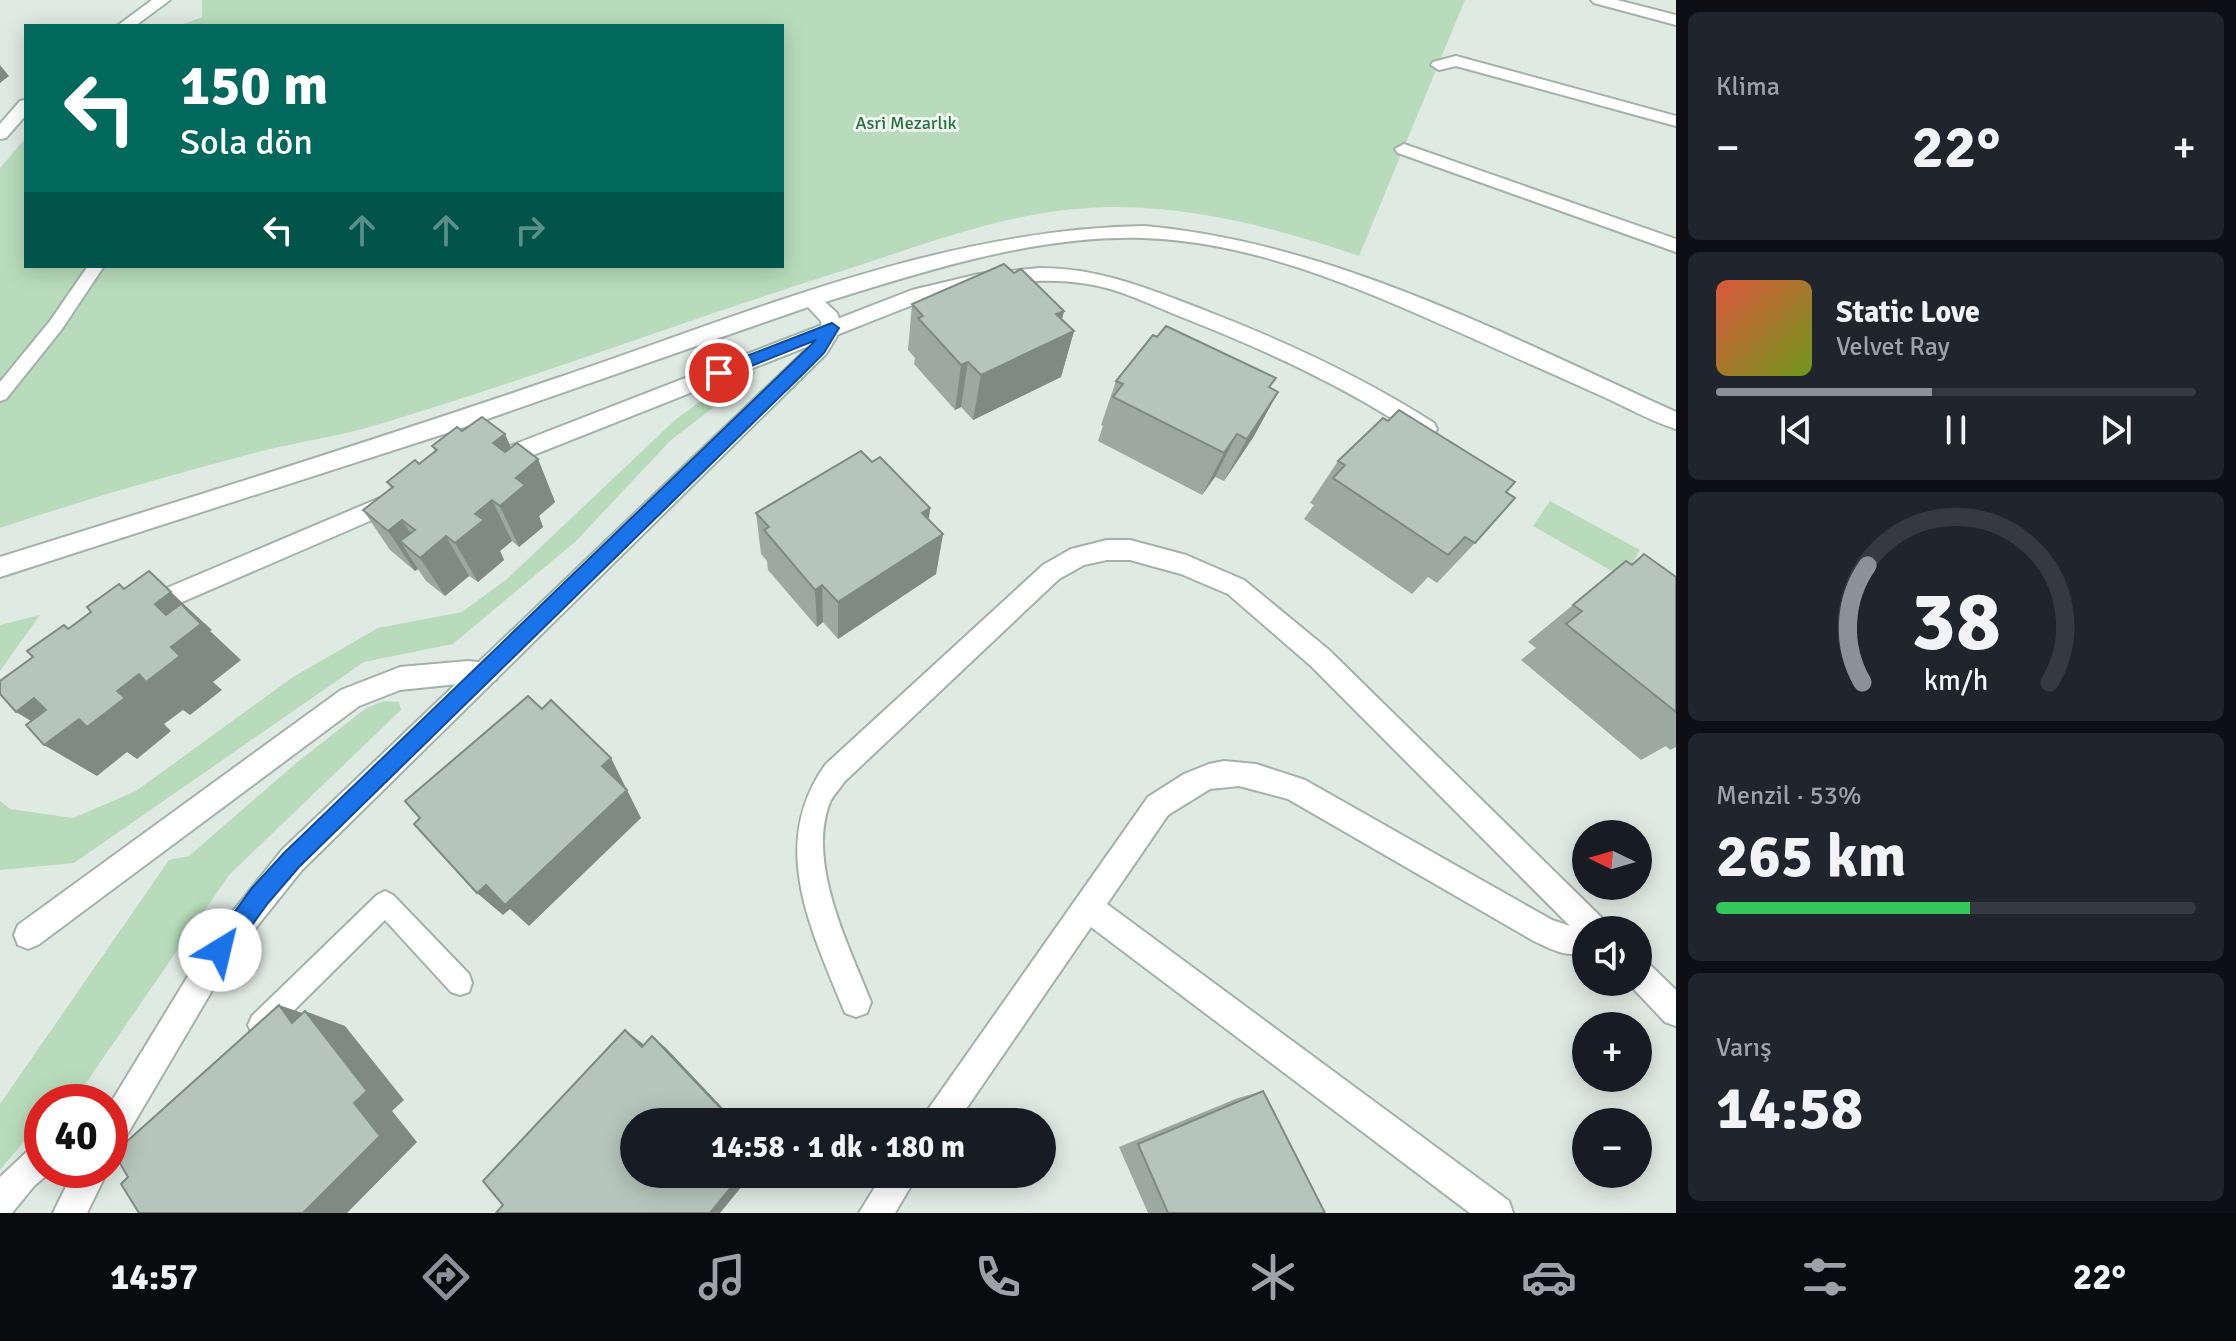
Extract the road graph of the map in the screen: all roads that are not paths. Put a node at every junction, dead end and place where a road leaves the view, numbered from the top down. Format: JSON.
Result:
{"nodes":[{"id":1,"x":143,"y":0,"type":"edge"},
{"id":2,"x":162,"y":0,"type":"edge"},
{"id":3,"x":1599,"y":0,"type":"edge"},
{"id":4,"x":1676,"y":20,"type":"edge"},
{"id":5,"x":110,"y":24,"type":"edge"},
{"id":6,"x":128,"y":24,"type":"edge"},
{"id":7,"x":1439,"y":65,"type":"dead end"},
{"id":8,"x":24,"y":107,"type":"edge"},
{"id":9,"x":1676,"y":121,"type":"edge"},
{"id":10,"x":24,"y":125,"type":"edge"},
{"id":11,"x":0,"y":134,"type":"edge"},
{"id":12,"x":1404,"y":149,"type":"dead end"},
{"id":13,"x":0,"y":152,"type":"edge"},
{"id":14,"x":1676,"y":246,"type":"edge"},
{"id":15,"x":95,"y":268,"type":"edge"},
{"id":16,"x":811,"y":299,"type":"junction"},
{"id":17,"x":832,"y":328,"type":"junction"},
{"id":18,"x":0,"y":394,"type":"edge"},
{"id":19,"x":1676,"y":421,"type":"edge"},
{"id":20,"x":1449,"y":445,"type":"edge"},
{"id":21,"x":482,"y":467,"type":"edge"},
{"id":22,"x":409,"y":496,"type":"edge"},
{"id":23,"x":0,"y":567,"type":"edge"},
{"id":24,"x":129,"y":614,"type":"edge"},
{"id":25,"x":487,"y":672,"type":"junction"},
{"id":26,"x":1086,"y":906,"type":"junction"},
{"id":27,"x":1580,"y":916,"type":"edge"},
{"id":28,"x":28,"y":935,"type":"dead end"},
{"id":29,"x":1572,"y":940,"type":"edge"},
{"id":30,"x":460,"y":983,"type":"dead end"},
{"id":31,"x":1652,"y":987,"type":"edge"},
{"id":32,"x":856,"y":1002,"type":"dead end"},
{"id":33,"x":1676,"y":1011,"type":"edge"},
{"id":34,"x":246,"y":1040,"type":"edge"},
{"id":35,"x":128,"y":1093,"type":"edge"},
{"id":36,"x":948,"y":1108,"type":"edge"},
{"id":37,"x":24,"y":1177,"type":"edge"},
{"id":38,"x":82,"y":1188,"type":"edge"},
{"id":39,"x":892,"y":1188,"type":"edge"},
{"id":40,"x":0,"y":1202,"type":"edge"},
{"id":41,"x":69,"y":1213,"type":"edge"},
{"id":42,"x":875,"y":1213,"type":"edge"},
{"id":43,"x":1497,"y":1213,"type":"edge"}],
"edges":[{"from":1,"to":5,"type":"street"},
{"from":2,"to":6,"type":"street"},
{"from":3,"to":4,"type":"street"},
{"from":7,"to":9,"type":"street"},
{"from":8,"to":11,"type":"street"},
{"from":10,"to":13,"type":"street"},
{"from":12,"to":14,"type":"street"},
{"from":15,"to":18,"type":"lane"},
{"from":16,"to":17,"type":"street"},
{"from":16,"to":19,"type":"street"},
{"from":16,"to":23,"type":"street"},
{"from":17,"to":20,"type":"street"},
{"from":17,"to":21,"type":"street"},
{"from":17,"to":25,"type":"street"},
{"from":22,"to":24,"type":"street"},
{"from":25,"to":28,"type":"street"},
{"from":25,"to":35,"type":"street"},
{"from":26,"to":29,"type":"street"},
{"from":26,"to":36,"type":"street"},
{"from":26,"to":43,"type":"street"},
{"from":27,"to":32,"type":"street"},
{"from":30,"to":34,"type":"lane"},
{"from":31,"to":33,"type":"street"},
{"from":37,"to":40,"type":"street"},
{"from":38,"to":41,"type":"street"},
{"from":39,"to":42,"type":"street"}]}
